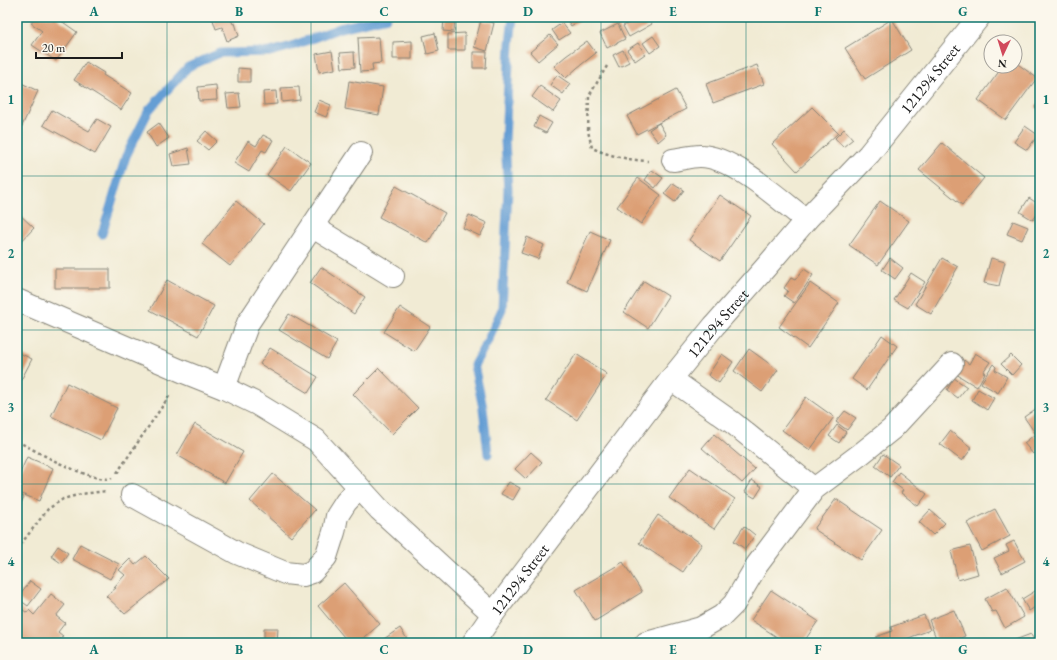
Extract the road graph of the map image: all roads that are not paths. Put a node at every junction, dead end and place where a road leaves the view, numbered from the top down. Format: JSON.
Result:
{"nodes":[{"id":1,"x":979,"y":17,"type":"edge"},
{"id":2,"x":361,"y":153,"type":"dead end"},
{"id":3,"x":672,"y":160,"type":"road end"},
{"id":4,"x":806,"y":220,"type":"junction"},
{"id":5,"x":313,"y":227,"type":"junction"},
{"id":6,"x":393,"y":276,"type":"dead end"},
{"id":7,"x":17,"y":300,"type":"edge"},
{"id":8,"x":952,"y":364,"type":"dead end"},
{"id":9,"x":670,"y":379,"type":"junction"},
{"id":10,"x":224,"y":388,"type":"junction"},
{"id":11,"x":359,"y":488,"type":"junction"},
{"id":12,"x":814,"y":489,"type":"junction"},
{"id":13,"x":132,"y":495,"type":"road end"},
{"id":14,"x":494,"y":614,"type":"junction"},
{"id":15,"x":473,"y":643,"type":"edge"},
{"id":16,"x":646,"y":643,"type":"edge"}],
"edges":[{"from":1,"to":4,"type":"street","name":"121294 Street"},
{"from":2,"to":5,"type":"street"},
{"from":3,"to":4,"type":"street"},
{"from":4,"to":9,"type":"street","name":"121294 Street"},
{"from":5,"to":6,"type":"street"},
{"from":5,"to":10,"type":"street"},
{"from":7,"to":10,"type":"street"},
{"from":8,"to":12,"type":"street"},
{"from":9,"to":12,"type":"street"},
{"from":9,"to":14,"type":"street","name":"121294 Street"},
{"from":10,"to":11,"type":"street"},
{"from":11,"to":13,"type":"street"},
{"from":11,"to":14,"type":"street"},
{"from":12,"to":16,"type":"street"},
{"from":14,"to":15,"type":"street","name":"121294 Street"}]}
